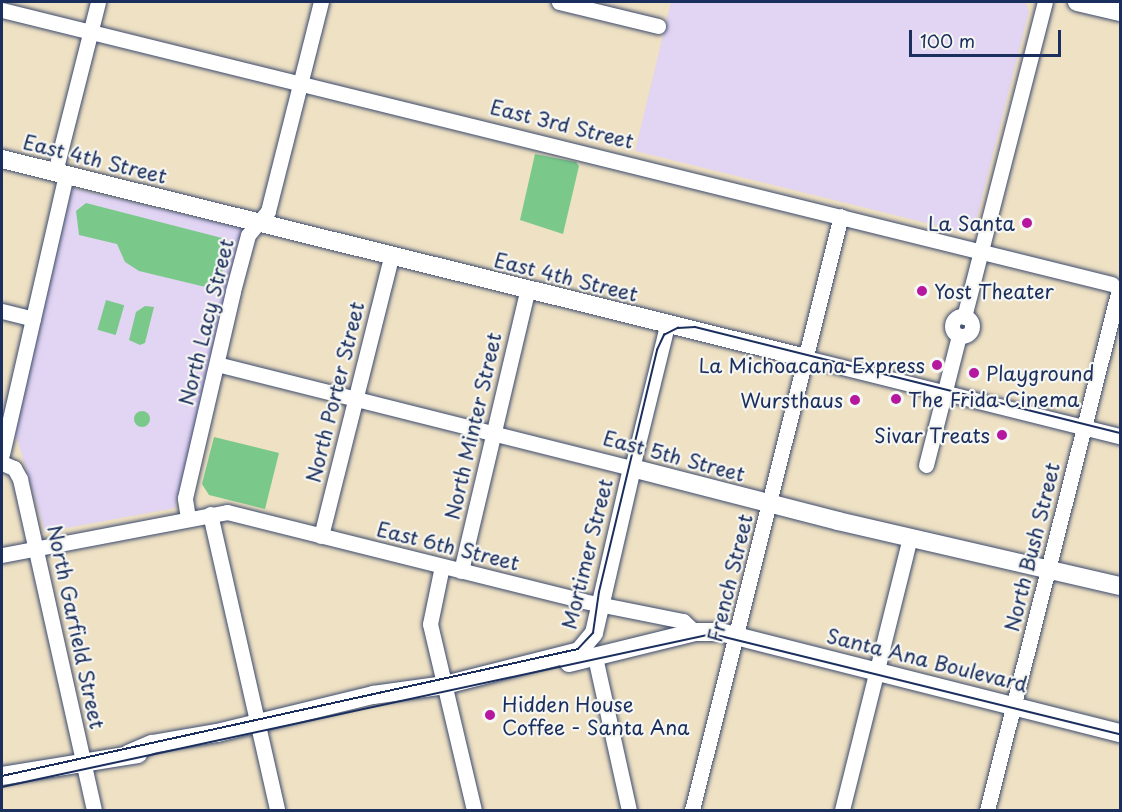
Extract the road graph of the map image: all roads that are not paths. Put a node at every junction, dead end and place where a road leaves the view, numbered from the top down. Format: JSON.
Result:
{"nodes":[{"id":1,"x":98,"y":2,"type":"edge"},
{"id":2,"x":321,"y":2,"type":"edge"},
{"id":3,"x":559,"y":2,"type":"edge"},
{"id":4,"x":1045,"y":2,"type":"edge"},
{"id":5,"x":1077,"y":2,"type":"edge"},
{"id":6,"x":2,"y":10,"type":"edge"},
{"id":7,"x":1120,"y":12,"type":"edge"},
{"id":8,"x":658,"y":26,"type":"dead end"},
{"id":9,"x":90,"y":31,"type":"junction"},
{"id":10,"x":302,"y":82,"type":"junction"},
{"id":11,"x":2,"y":159,"type":"edge"},
{"id":12,"x":61,"y":174,"type":"junction"},
{"id":13,"x":841,"y":216,"type":"junction"},
{"id":14,"x":259,"y":223,"type":"junction"},
{"id":15,"x":981,"y":251,"type":"junction"},
{"id":16,"x":391,"y":258,"type":"junction"},
{"id":17,"x":1118,"y":286,"type":"edge"},
{"id":18,"x":527,"y":291,"type":"junction"},
{"id":19,"x":2,"y":311,"type":"edge"},
{"id":20,"x":33,"y":319,"type":"junction"},
{"id":21,"x":667,"y":325,"type":"junction"},
{"id":22,"x":806,"y":358,"type":"junction"},
{"id":23,"x":217,"y":364,"type":"junction"},
{"id":24,"x":945,"y":392,"type":"junction"},
{"id":25,"x":355,"y":398,"type":"junction"},
{"id":26,"x":1083,"y":426,"type":"junction"},
{"id":27,"x":494,"y":433,"type":"junction"},
{"id":28,"x":1120,"y":436,"type":"edge"},
{"id":29,"x":2,"y":454,"type":"edge"},
{"id":30,"x":2,"y":463,"type":"edge"},
{"id":31,"x":926,"y":465,"type":"dead end"},
{"id":32,"x":632,"y":468,"type":"junction"},
{"id":33,"x":770,"y":504,"type":"junction"},
{"id":34,"x":210,"y":514,"type":"junction"},
{"id":35,"x":188,"y":518,"type":"junction"},
{"id":36,"x":321,"y":536,"type":"junction"},
{"id":37,"x":910,"y":538,"type":"junction"},
{"id":38,"x":37,"y":549,"type":"junction"},
{"id":39,"x":2,"y":555,"type":"edge"},
{"id":40,"x":442,"y":566,"type":"junction"},
{"id":41,"x":1049,"y":568,"type":"junction"},
{"id":42,"x":460,"y":571,"type":"junction"},
{"id":43,"x":1120,"y":586,"type":"edge"},
{"id":44,"x":598,"y":603,"type":"junction"},
{"id":45,"x":695,"y":632,"type":"junction"},
{"id":46,"x":737,"y":636,"type":"junction"},
{"id":47,"x":587,"y":654,"type":"junction"},
{"id":48,"x":876,"y":670,"type":"junction"},
{"id":49,"x":445,"y":685,"type":"junction"},
{"id":50,"x":1014,"y":705,"type":"junction"},
{"id":51,"x":256,"y":724,"type":"junction"},
{"id":52,"x":1113,"y":731,"type":"edge"},
{"id":53,"x":84,"y":763,"type":"junction"},
{"id":54,"x":43,"y":771,"type":"junction"},
{"id":55,"x":2,"y":776,"type":"edge"},
{"id":56,"x":2,"y":787,"type":"edge"},
{"id":57,"x":94,"y":810,"type":"edge"},
{"id":58,"x":277,"y":810,"type":"edge"},
{"id":59,"x":474,"y":810,"type":"edge"},
{"id":60,"x":629,"y":810,"type":"edge"},
{"id":61,"x":692,"y":810,"type":"edge"},
{"id":62,"x":842,"y":810,"type":"edge"},
{"id":63,"x":987,"y":810,"type":"edge"}],
"edges":[{"from":1,"to":9,"type":"street"},
{"from":2,"to":10,"type":"street","name":"North Lacy Street"},
{"from":3,"to":8,"type":"street"},
{"from":4,"to":15,"type":"street"},
{"from":5,"to":7,"type":"main road"},
{"from":6,"to":9,"type":"street","name":"East 3rd Street"},
{"from":9,"to":10,"type":"street","name":"East 3rd Street"},
{"from":9,"to":12,"type":"street"},
{"from":10,"to":13,"type":"street","name":"East 3rd Street"},
{"from":10,"to":14,"type":"street","name":"North Lacy Street"},
{"from":11,"to":12,"type":"main road","name":"East 4th Street"},
{"from":12,"to":14,"type":"main road","name":"East 4th Street"},
{"from":12,"to":20,"type":"street"},
{"from":13,"to":15,"type":"street","name":"East 3rd Street"},
{"from":13,"to":22,"type":"street","name":"French Street"},
{"from":14,"to":16,"type":"main road","name":"East 4th Street"},
{"from":14,"to":23,"type":"street","name":"North Lacy Street"},
{"from":15,"to":17,"type":"street","name":"East 3rd Street"},
{"from":15,"to":24,"type":"street"},
{"from":16,"to":18,"type":"main road","name":"East 4th Street"},
{"from":16,"to":25,"type":"street","name":"North Porter Street"},
{"from":17,"to":26,"type":"street","name":"North Bush Street"},
{"from":18,"to":21,"type":"main road","name":"East 4th Street"},
{"from":18,"to":27,"type":"street","name":"North Minter Street"},
{"from":19,"to":20,"type":"street"},
{"from":20,"to":29,"type":"street"},
{"from":21,"to":22,"type":"main road","name":"East 4th Street"},
{"from":21,"to":32,"type":"street","name":"Mortimer Street"},
{"from":22,"to":24,"type":"street","name":"East 4th Street"},
{"from":22,"to":33,"type":"street","name":"French Street"},
{"from":23,"to":25,"type":"street","name":"East 5th Street"},
{"from":23,"to":35,"type":"street","name":"North Lacy Street"},
{"from":24,"to":26,"type":"street","name":"East 4th Street"},
{"from":24,"to":31,"type":"street"},
{"from":25,"to":27,"type":"street","name":"East 5th Street"},
{"from":25,"to":36,"type":"street","name":"North Porter Street"},
{"from":26,"to":28,"type":"street","name":"East 4th Street"},
{"from":26,"to":41,"type":"street","name":"North Bush Street"},
{"from":27,"to":32,"type":"street","name":"East 5th Street"},
{"from":27,"to":42,"type":"street","name":"North Minter Street"},
{"from":30,"to":38,"type":"street","name":"North Garfield Street"},
{"from":32,"to":33,"type":"main road","name":"East 5th Street"},
{"from":32,"to":44,"type":"main road","name":"Mortimer Street"},
{"from":33,"to":37,"type":"main road","name":"East 5th Street"},
{"from":33,"to":46,"type":"street","name":"French Street"},
{"from":34,"to":35,"type":"street","name":"East 6th Street"},
{"from":34,"to":36,"type":"street","name":"East 6th Street"},
{"from":34,"to":51,"type":"street"},
{"from":35,"to":38,"type":"street","name":"East 6th Street"},
{"from":36,"to":40,"type":"street","name":"East 6th Street"},
{"from":37,"to":41,"type":"main road","name":"East 5th Street"},
{"from":37,"to":48,"type":"street"},
{"from":38,"to":39,"type":"street","name":"East 6th Street"},
{"from":38,"to":53,"type":"street","name":"North Garfield Street"},
{"from":40,"to":42,"type":"street","name":"East 6th Street"},
{"from":40,"to":49,"type":"street"},
{"from":41,"to":43,"type":"main road","name":"East 5th Street"},
{"from":41,"to":50,"type":"street","name":"North Bush Street"},
{"from":42,"to":44,"type":"street","name":"East 6th Street"},
{"from":44,"to":45,"type":"street","name":"East 6th Street"},
{"from":44,"to":47,"type":"main road","name":"Mortimer Street"},
{"from":45,"to":46,"type":"main road","name":"Santa Ana Boulevard"},
{"from":45,"to":47,"type":"main road","name":"Santa Ana Boulevard"},
{"from":46,"to":48,"type":"main road","name":"Santa Ana Boulevard"},
{"from":46,"to":61,"type":"street","name":"French Street"},
{"from":47,"to":49,"type":"main road","name":"Santa Ana Boulevard"},
{"from":47,"to":60,"type":"street","name":"Mortimer Street"},
{"from":48,"to":50,"type":"main road","name":"Santa Ana Boulevard"},
{"from":48,"to":62,"type":"street"},
{"from":49,"to":51,"type":"main road","name":"Santa Ana Boulevard"},
{"from":49,"to":59,"type":"street"},
{"from":50,"to":52,"type":"main road","name":"Santa Ana Boulevard"},
{"from":50,"to":63,"type":"street","name":"North Bush Street"},
{"from":51,"to":53,"type":"main road","name":"Santa Ana Boulevard"},
{"from":51,"to":58,"type":"street"},
{"from":53,"to":54,"type":"main road","name":"Santa Ana Boulevard"},
{"from":53,"to":57,"type":"street","name":"North Garfield Street"},
{"from":54,"to":55,"type":"main road"},
{"from":54,"to":56,"type":"main road"}]}
